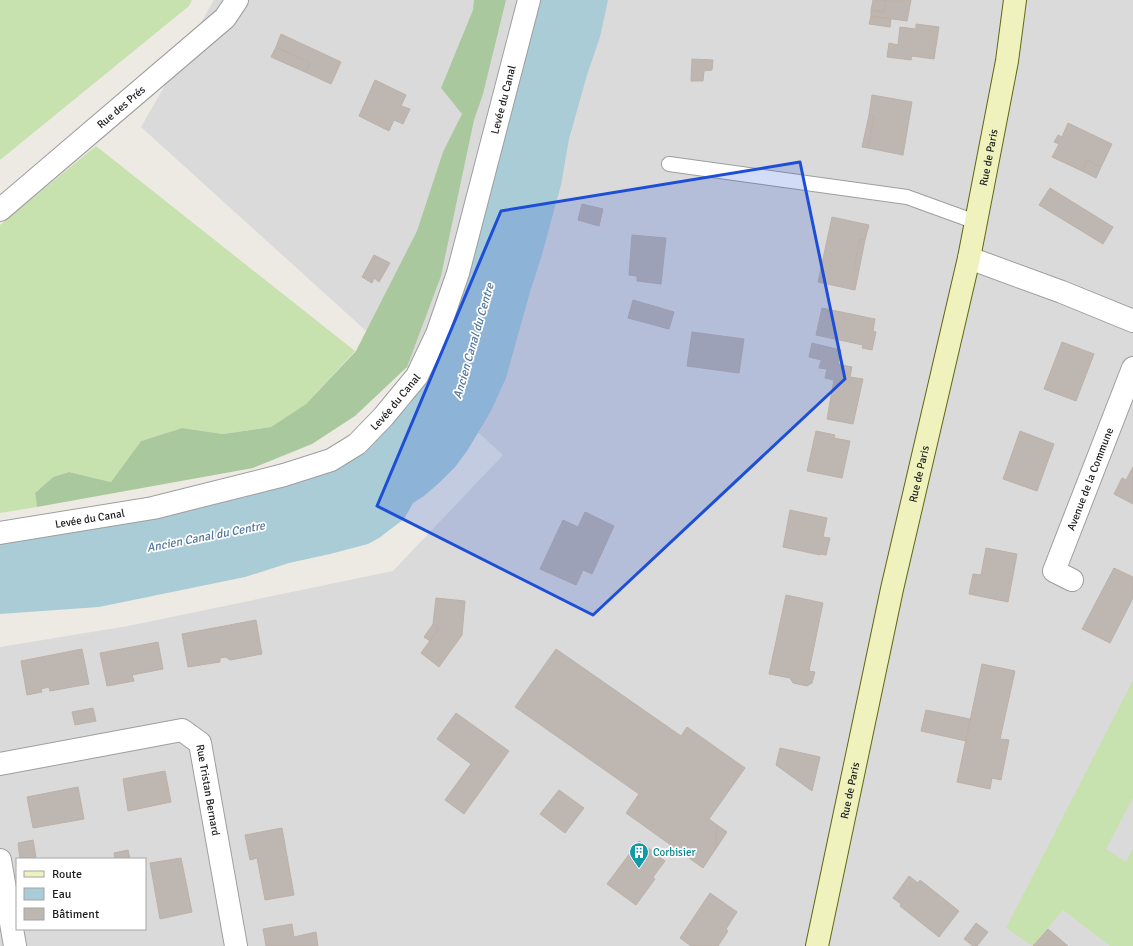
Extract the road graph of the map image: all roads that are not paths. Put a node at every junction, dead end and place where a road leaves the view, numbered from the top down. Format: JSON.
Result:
{"nodes":[{"id":1,"x":237,"y":0,"type":"edge"},
{"id":2,"x":528,"y":0,"type":"edge"},
{"id":3,"x":1014,"y":0,"type":"edge"},
{"id":4,"x":669,"y":164,"type":"dead end"},
{"id":5,"x":0,"y":210,"type":"edge"},
{"id":6,"x":976,"y":222,"type":"junction"},
{"id":7,"x":969,"y":258,"type":"junction"},
{"id":8,"x":1133,"y":321,"type":"edge"},
{"id":9,"x":1133,"y":368,"type":"edge"},
{"id":10,"x":0,"y":533,"type":"edge"},
{"id":11,"x":1072,"y":580,"type":"dead end"},
{"id":12,"x":0,"y":764,"type":"edge"},
{"id":13,"x":5,"y":874,"type":"edge"},
{"id":14,"x":15,"y":946,"type":"edge"},
{"id":15,"x":236,"y":946,"type":"edge"},
{"id":16,"x":817,"y":946,"type":"edge"}],
"edges":[{"from":1,"to":5,"type":"street","name":"Rue des Prés"},
{"from":2,"to":10,"type":"street","name":"Levée du Canal"},
{"from":3,"to":6,"type":"main road","name":"Rue de Paris"},
{"from":4,"to":6,"type":"lane"},
{"from":6,"to":7,"type":"main road","name":"Rue de Paris"},
{"from":7,"to":8,"type":"street"},
{"from":7,"to":16,"type":"main road","name":"Rue de Paris"},
{"from":9,"to":11,"type":"street","name":"Avenue de la Commune"},
{"from":12,"to":15,"type":"street","name":"Rue Tristan Bernard"},
{"from":13,"to":14,"type":"street"}]}
